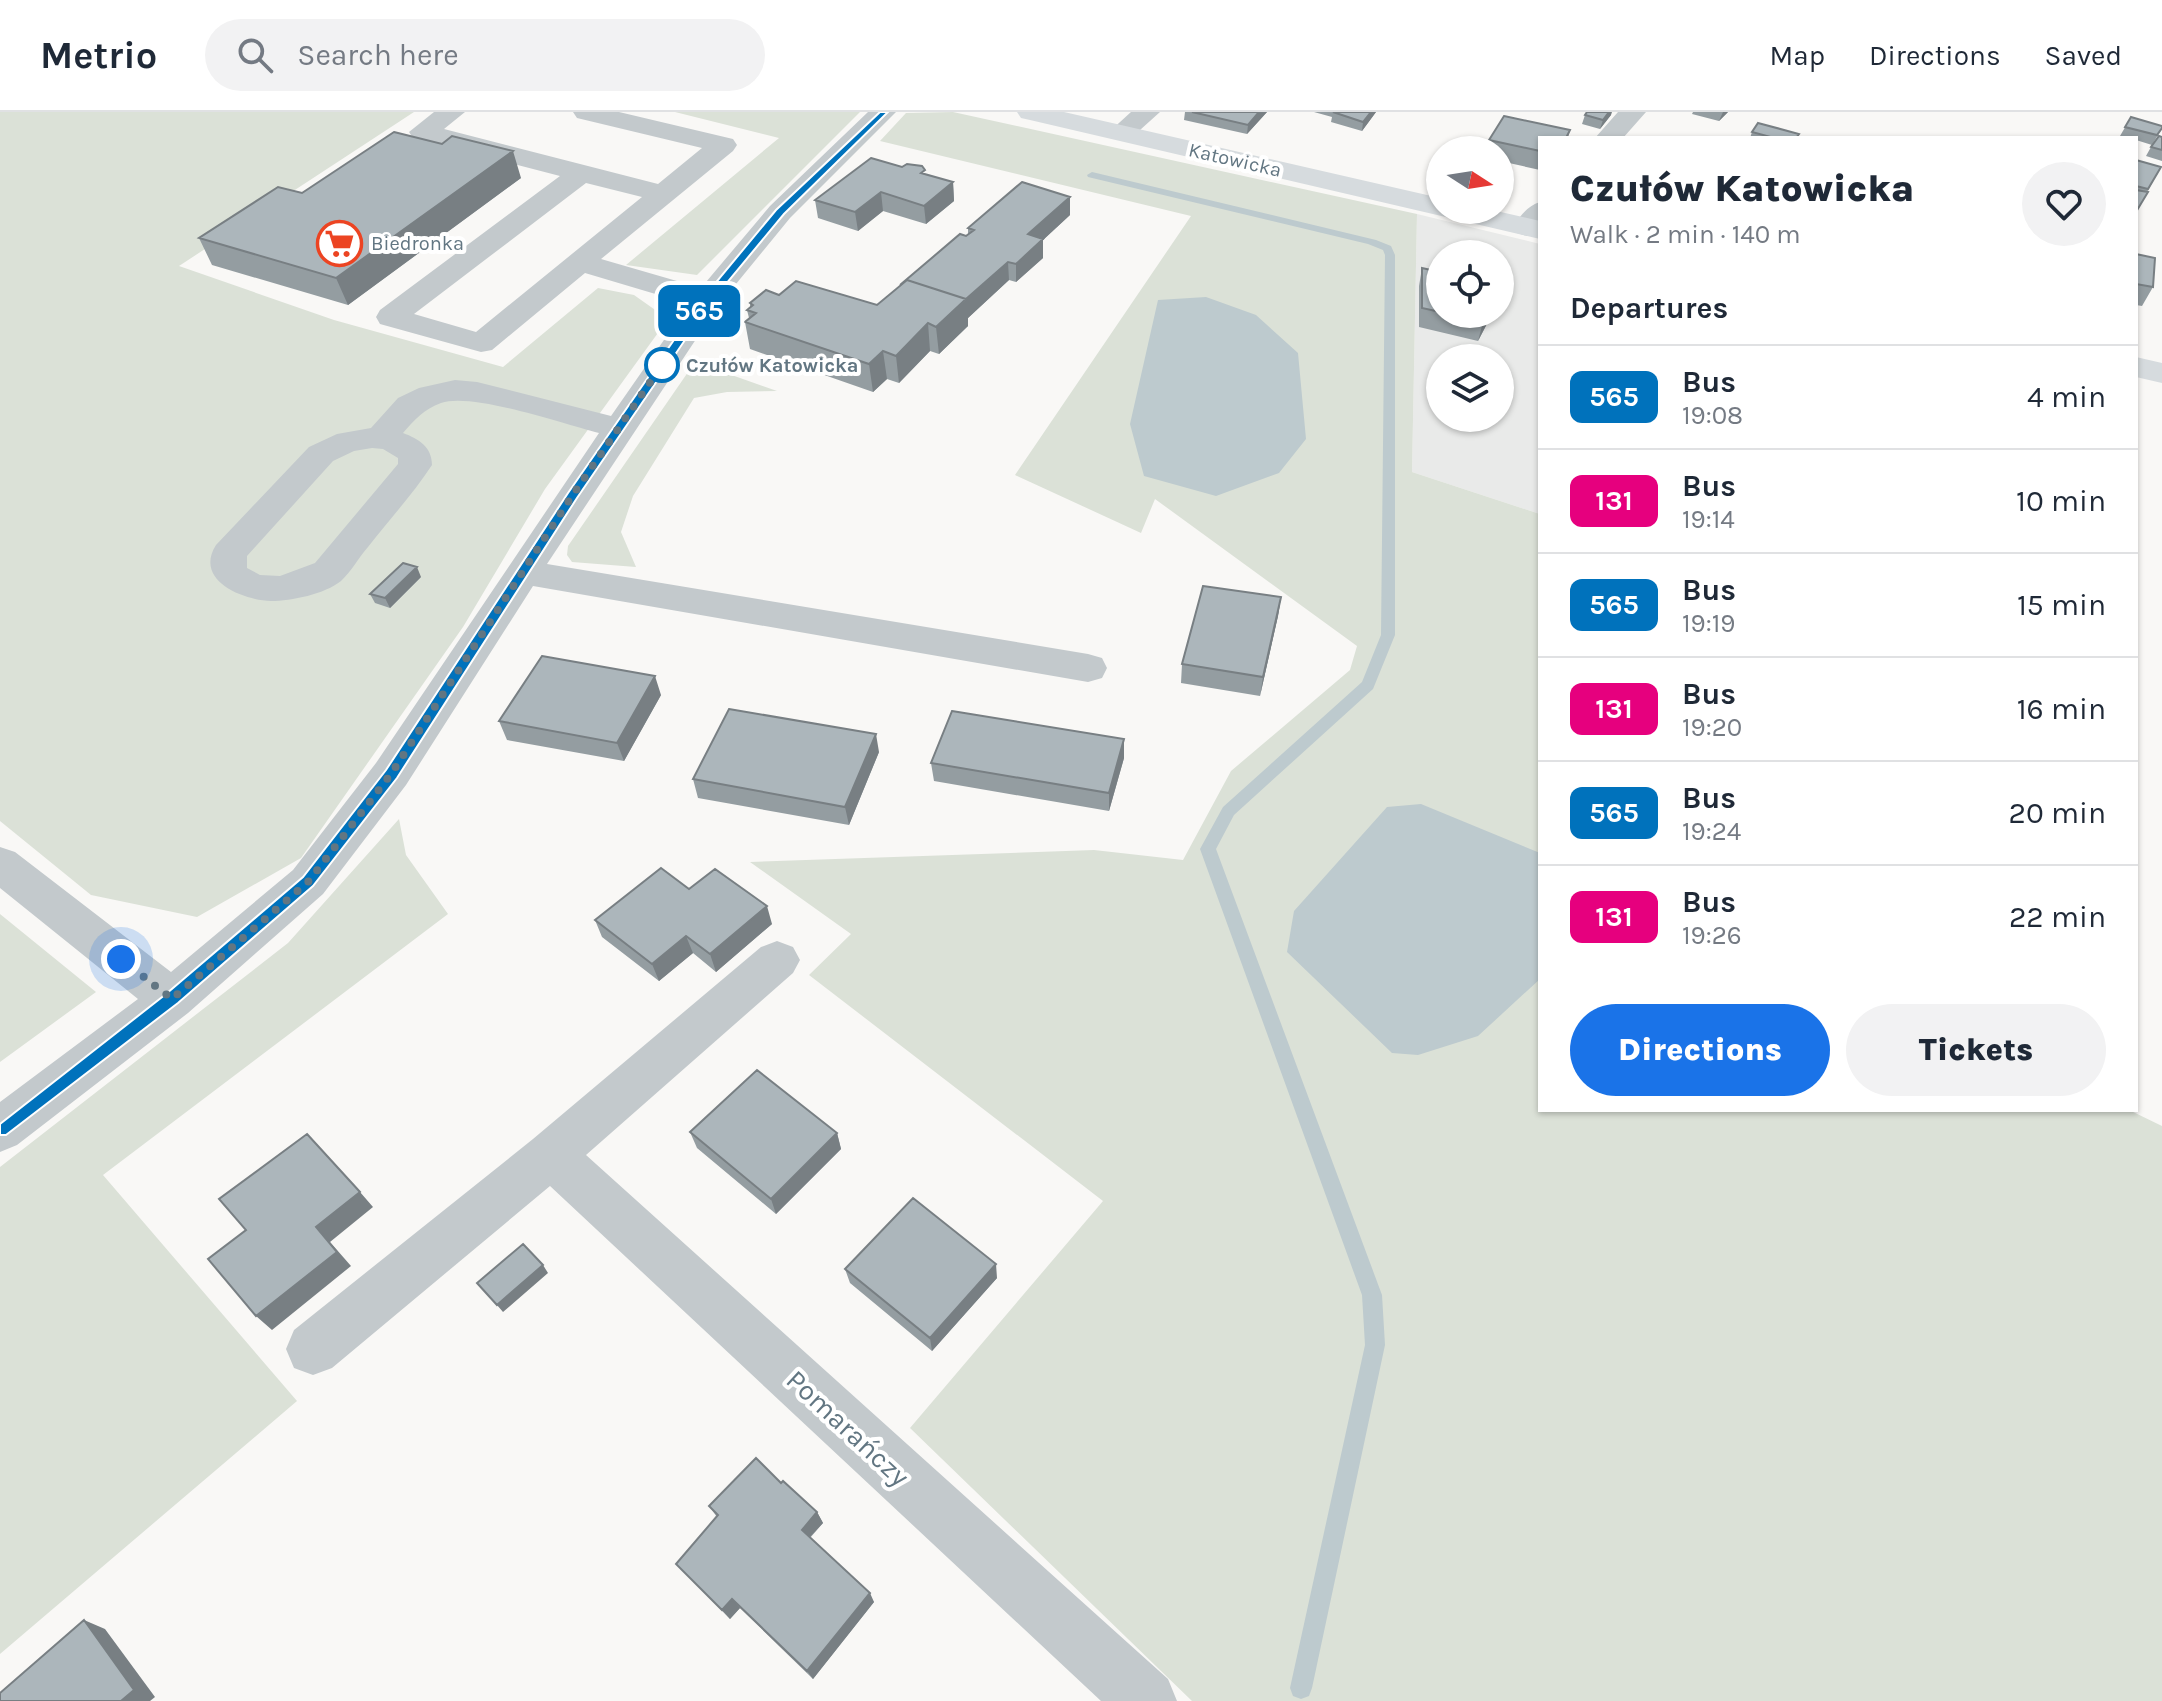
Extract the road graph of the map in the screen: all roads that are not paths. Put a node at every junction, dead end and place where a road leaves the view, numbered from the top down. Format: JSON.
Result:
{"nodes":[{"id":1,"x":452,"y":112,"type":"edge"},
{"id":2,"x":586,"y":112,"type":"edge"},
{"id":3,"x":883,"y":112,"type":"edge"},
{"id":4,"x":1030,"y":112,"type":"edge"},
{"id":5,"x":1147,"y":112,"type":"edge"},
{"id":6,"x":1633,"y":112,"type":"edge"},
{"id":7,"x":1121,"y":133,"type":"junction"},
{"id":8,"x":1610,"y":136,"type":"edge"},
{"id":9,"x":581,"y":173,"type":"junction"},
{"id":10,"x":664,"y":194,"type":"junction"},
{"id":11,"x":1426,"y":204,"type":"edge"},
{"id":12,"x":1514,"y":219,"type":"edge"},
{"id":13,"x":1536,"y":222,"type":"edge"},
{"id":14,"x":579,"y":262,"type":"junction"},
{"id":15,"x":707,"y":300,"type":"junction"},
{"id":16,"x":2138,"y":367,"type":"edge"},
{"id":17,"x":2162,"y":373,"type":"edge"},
{"id":18,"x":619,"y":428,"type":"junction"},
{"id":19,"x":380,"y":438,"type":"junction"},
{"id":20,"x":523,"y":572,"type":"junction"},
{"id":21,"x":1088,"y":668,"type":"dead end"},
{"id":22,"x":0,"y":864,"type":"edge"},
{"id":23,"x":777,"y":960,"type":"dead end"},
{"id":24,"x":172,"y":999,"type":"junction"},
{"id":25,"x":0,"y":1130,"type":"edge"},
{"id":26,"x":551,"y":1155,"type":"junction"},
{"id":27,"x":313,"y":1349,"type":"dead end"},
{"id":28,"x":1146,"y":1701,"type":"edge"}],
"edges":[{"from":1,"to":9,"type":"street"},
{"from":2,"to":10,"type":"street"},
{"from":3,"to":15,"type":"street"},
{"from":4,"to":7,"type":"main road","name":"Katowicka"},
{"from":5,"to":7,"type":"street"},
{"from":6,"to":8,"type":"street"},
{"from":7,"to":11,"type":"main road","name":"Katowicka"},
{"from":9,"to":10,"type":"street"},
{"from":9,"to":14,"type":"street"},
{"from":10,"to":14,"type":"street"},
{"from":12,"to":13,"type":"main road"},
{"from":14,"to":15,"type":"street"},
{"from":15,"to":18,"type":"street"},
{"from":16,"to":17,"type":"main road"},
{"from":18,"to":19,"type":"street"},
{"from":18,"to":20,"type":"street"},
{"from":19,"to":19,"type":"street"},
{"from":20,"to":21,"type":"street"},
{"from":20,"to":24,"type":"street"},
{"from":22,"to":24,"type":"street"},
{"from":23,"to":26,"type":"street"},
{"from":24,"to":25,"type":"street"},
{"from":26,"to":27,"type":"street"},
{"from":26,"to":28,"type":"street","name":"Pomarańczy"}]}
